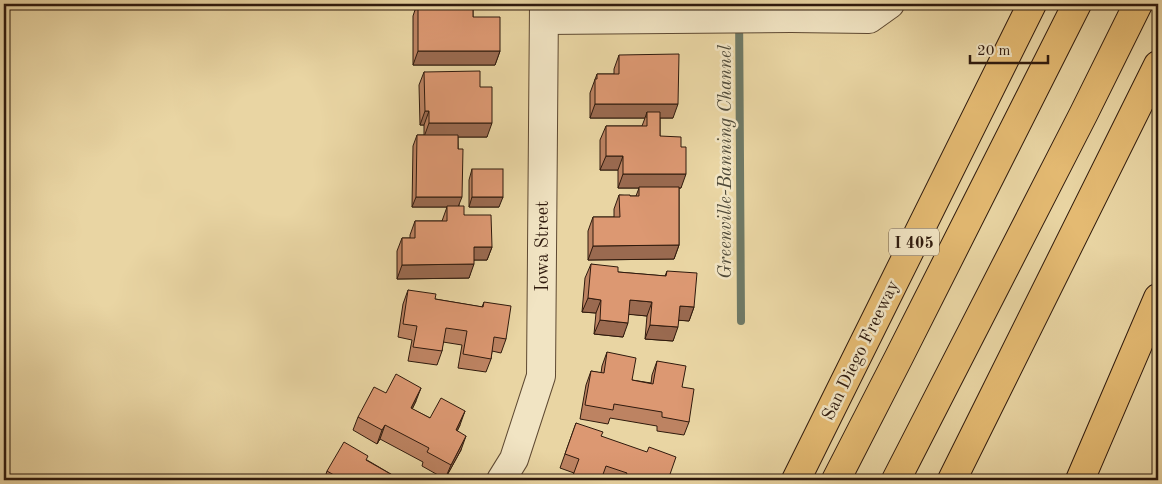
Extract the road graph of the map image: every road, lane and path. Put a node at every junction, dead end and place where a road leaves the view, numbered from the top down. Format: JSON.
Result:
{"nodes":[{"id":1,"x":890,"y":4,"type":"edge"},
{"id":2,"x":1032,"y":4,"type":"edge"},
{"id":3,"x":1077,"y":4,"type":"edge"},
{"id":4,"x":1138,"y":4,"type":"edge"},
{"id":5,"x":544,"y":12,"type":"edge"},
{"id":6,"x":1158,"y":65,"type":"edge"},
{"id":7,"x":1158,"y":298,"type":"edge"},
{"id":8,"x":501,"y":480,"type":"edge"},
{"id":9,"x":796,"y":480,"type":"edge"},
{"id":10,"x":836,"y":480,"type":"edge"},
{"id":11,"x":896,"y":480,"type":"edge"},
{"id":12,"x":952,"y":480,"type":"edge"},
{"id":13,"x":1080,"y":480,"type":"edge"}],
"edges":[{"from":1,"to":5,"type":"street"},
{"from":2,"to":9,"type":"highway","name":"San Diego Freeway","number":"I 405"},
{"from":3,"to":10,"type":"highway"},
{"from":4,"to":11,"type":"highway"},
{"from":5,"to":8,"type":"street","name":"Iowa Street"},
{"from":6,"to":12,"type":"highway"},
{"from":7,"to":13,"type":"highway"}]}
